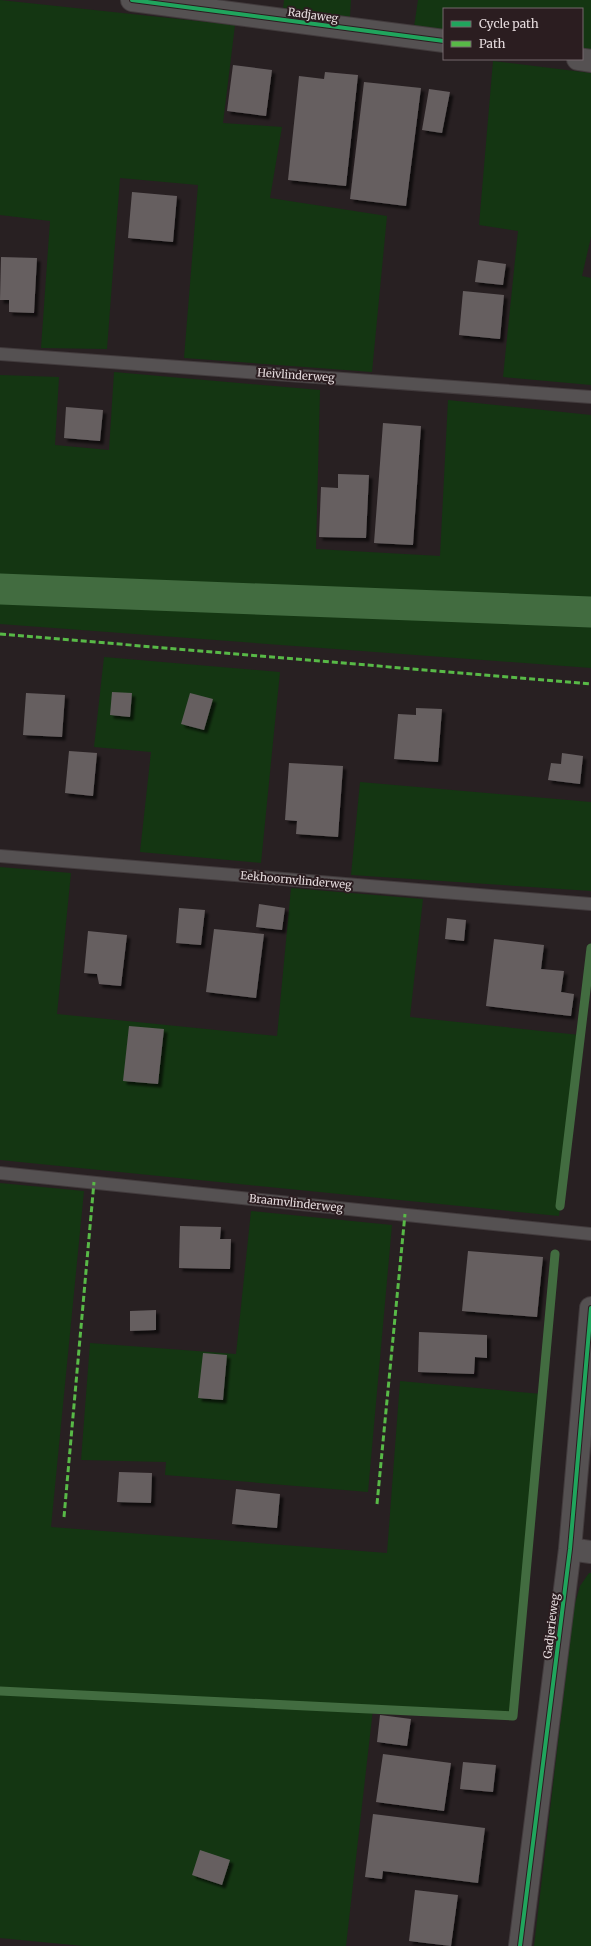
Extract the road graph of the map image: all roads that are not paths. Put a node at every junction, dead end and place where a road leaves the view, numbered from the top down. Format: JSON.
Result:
{"nodes":[{"id":1,"x":132,"y":0,"type":"edge"},
{"id":2,"x":443,"y":41,"type":"edge"},
{"id":3,"x":0,"y":354,"type":"edge"},
{"id":4,"x":591,"y":397,"type":"edge"},
{"id":5,"x":0,"y":856,"type":"edge"},
{"id":6,"x":591,"y":904,"type":"edge"},
{"id":7,"x":0,"y":1173,"type":"edge"},
{"id":8,"x":591,"y":1234,"type":"edge"},
{"id":9,"x":591,"y":1308,"type":"edge"},
{"id":10,"x":580,"y":1550,"type":"edge"},
{"id":11,"x":520,"y":1946,"type":"edge"}],
"edges":[{"from":1,"to":2,"type":"street","name":"Radjaweg"},
{"from":3,"to":4,"type":"lane","name":"Heivlinderweg"},
{"from":5,"to":6,"type":"lane","name":"Eekhoornvlinderweg"},
{"from":7,"to":8,"type":"lane","name":"Braamvlinderweg"},
{"from":9,"to":10,"type":"street","name":"Gadjerieweg"},
{"from":10,"to":11,"type":"street","name":"Gadjerieweg"}]}
